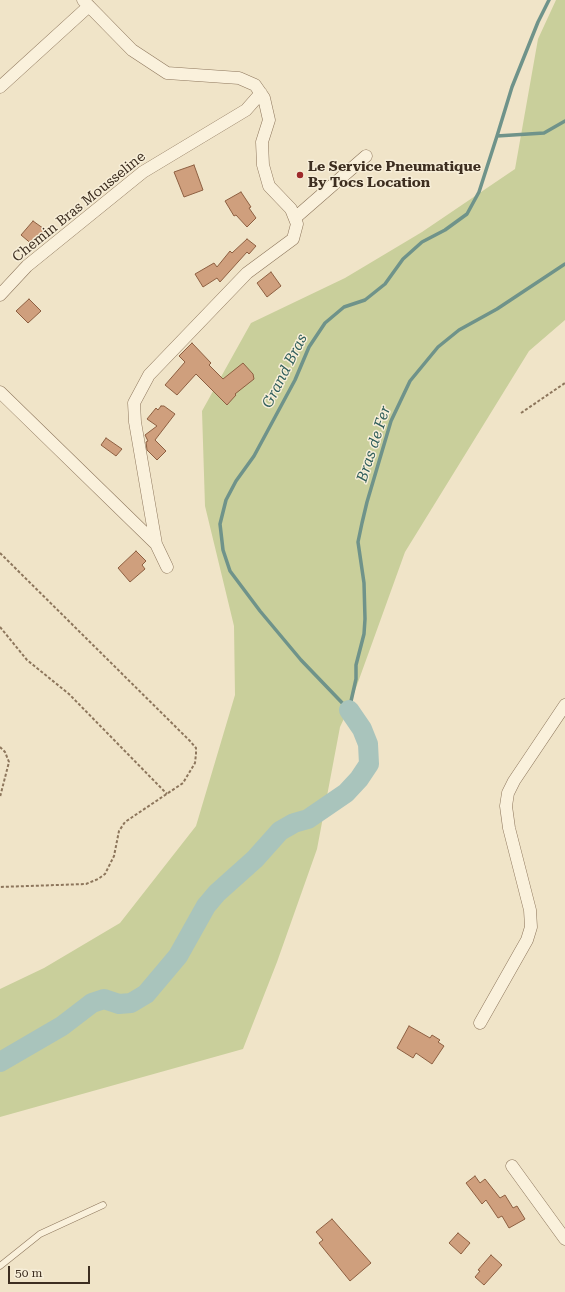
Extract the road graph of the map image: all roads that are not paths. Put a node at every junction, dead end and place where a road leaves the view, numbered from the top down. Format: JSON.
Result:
{"nodes":[{"id":1,"x":86,"y":3,"type":"edge"},
{"id":2,"x":0,"y":87,"type":"edge"},
{"id":3,"x":261,"y":93,"type":"junction"},
{"id":4,"x":366,"y":156,"type":"dead end"},
{"id":5,"x":295,"y":218,"type":"junction"},
{"id":6,"x":0,"y":295,"type":"edge"},
{"id":7,"x":0,"y":392,"type":"edge"},
{"id":8,"x":156,"y":544,"type":"junction"},
{"id":9,"x":167,"y":567,"type":"dead end"},
{"id":10,"x":565,"y":705,"type":"edge"},
{"id":11,"x":480,"y":1023,"type":"dead end"},
{"id":12,"x":512,"y":1166,"type":"dead end"},
{"id":13,"x":104,"y":1205,"type":"dead end"},
{"id":14,"x":565,"y":1239,"type":"edge"},
{"id":15,"x":0,"y":1266,"type":"edge"}],
"edges":[{"from":1,"to":2,"type":"street"},
{"from":1,"to":3,"type":"street"},
{"from":3,"to":5,"type":"street"},
{"from":3,"to":6,"type":"street","name":"Chemin Bras Mousseline"},
{"from":4,"to":5,"type":"street"},
{"from":5,"to":8,"type":"street"},
{"from":7,"to":8,"type":"street"},
{"from":8,"to":9,"type":"street"},
{"from":10,"to":11,"type":"street"},
{"from":12,"to":14,"type":"street"},
{"from":13,"to":15,"type":"lane"}]}
